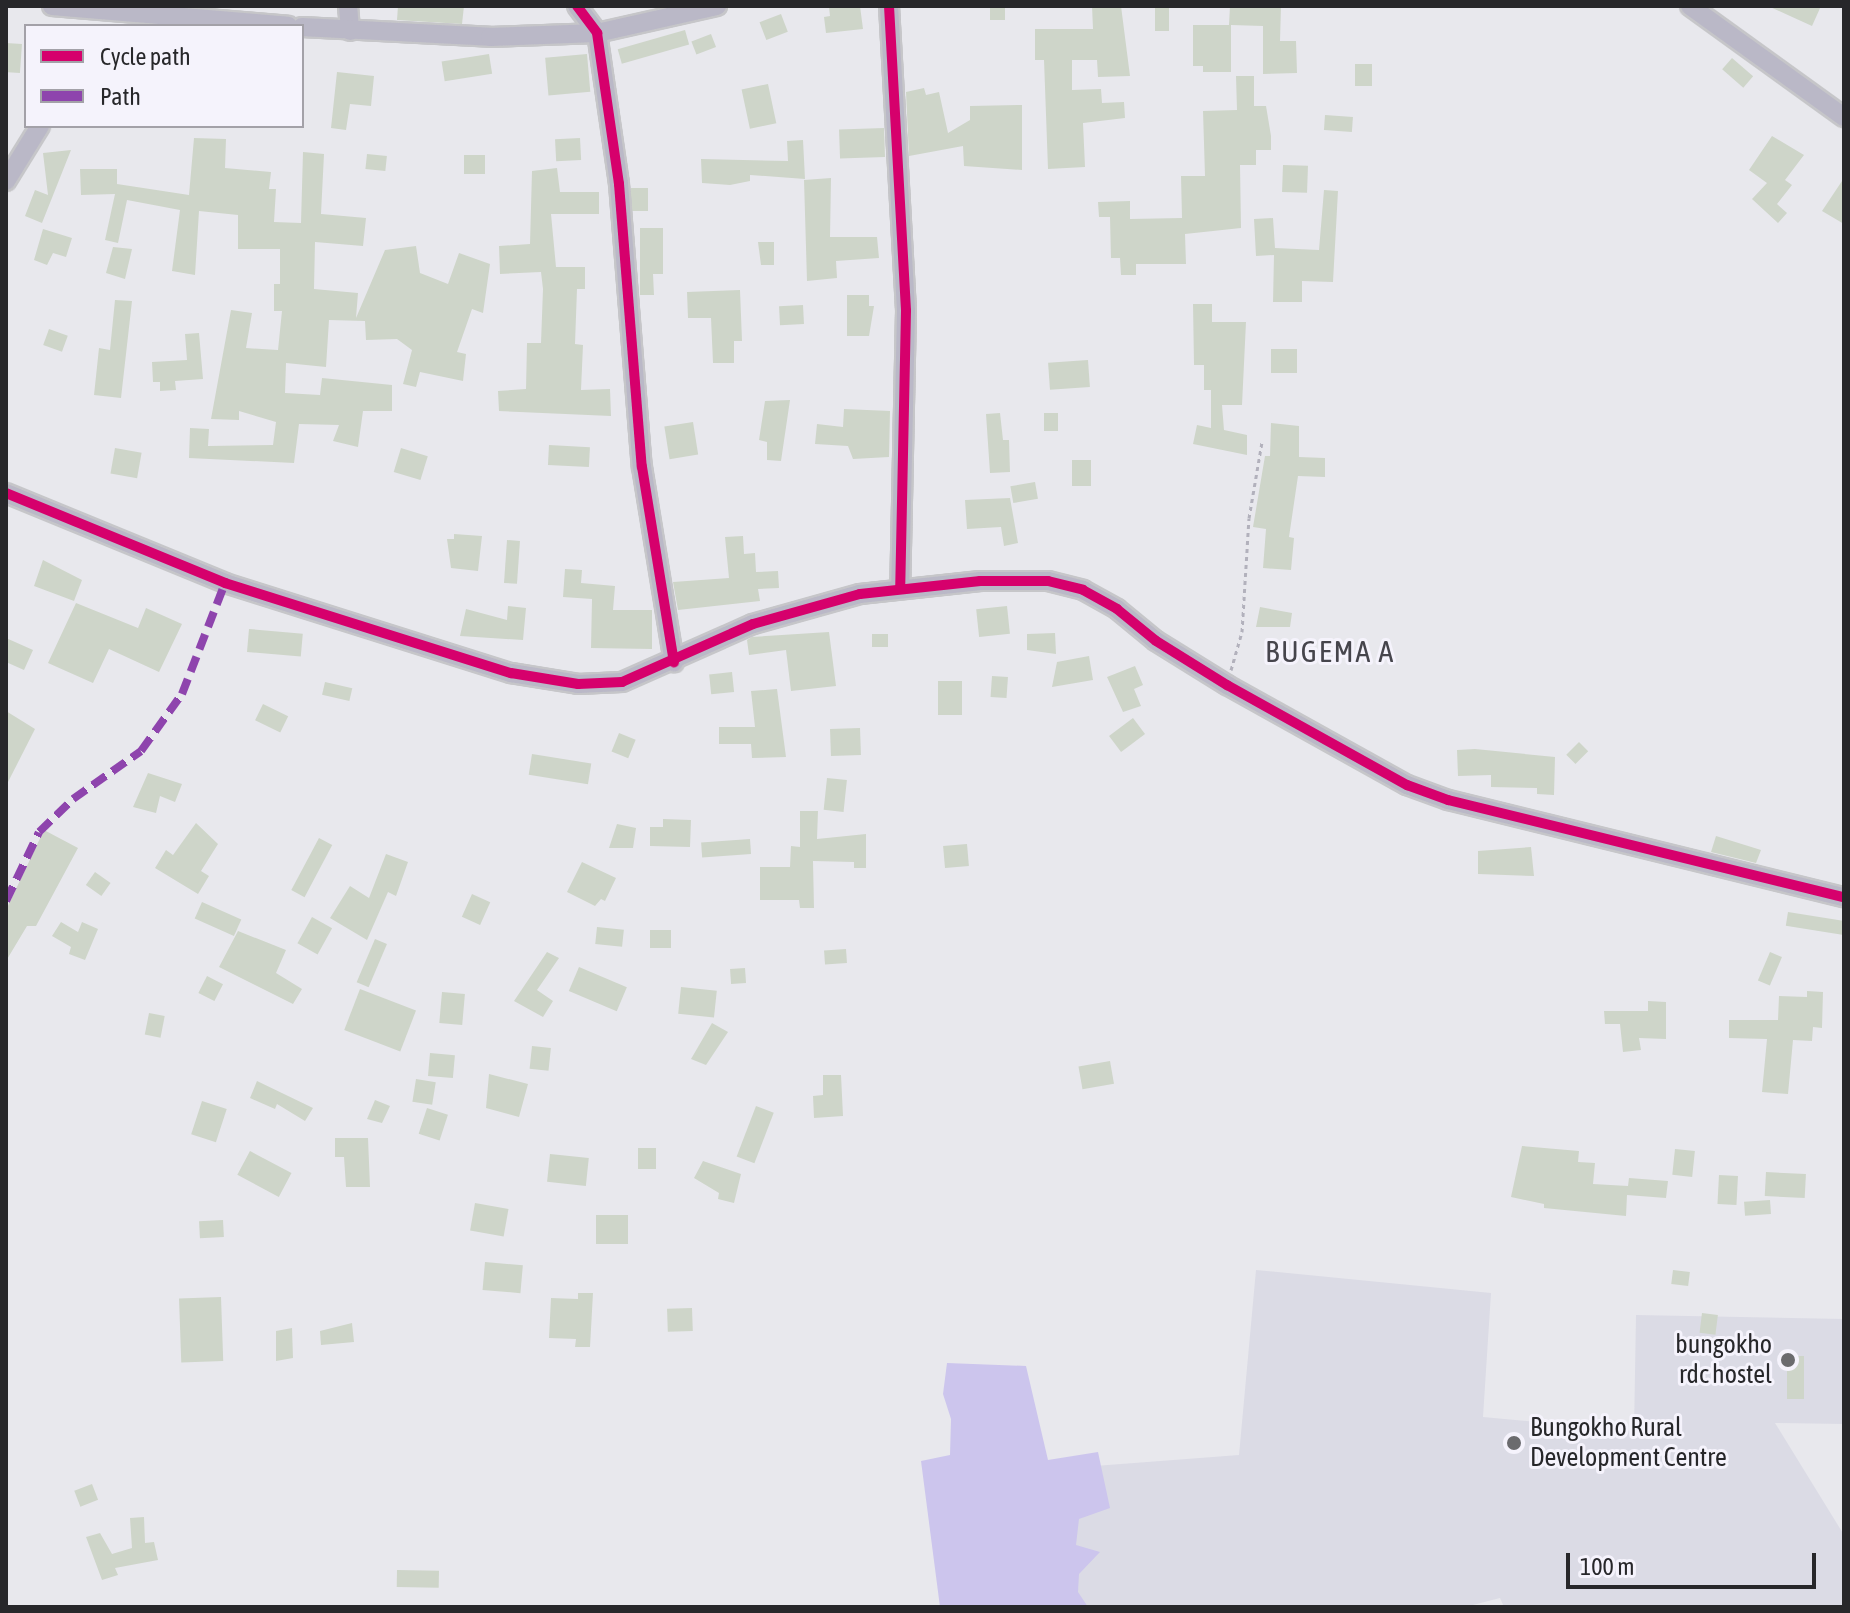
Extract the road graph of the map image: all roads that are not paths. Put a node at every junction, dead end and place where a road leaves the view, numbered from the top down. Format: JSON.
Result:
{"nodes":[{"id":1,"x":52,"y":6,"type":"edge"},
{"id":2,"x":348,"y":6,"type":"edge"},
{"id":3,"x":577,"y":6,"type":"edge"},
{"id":4,"x":717,"y":6,"type":"edge"},
{"id":5,"x":889,"y":6,"type":"edge"},
{"id":6,"x":1690,"y":6,"type":"edge"},
{"id":7,"x":122,"y":20,"type":"edge"},
{"id":8,"x":233,"y":24,"type":"edge"},
{"id":9,"x":304,"y":27,"type":"edge"},
{"id":10,"x":350,"y":31,"type":"junction"},
{"id":11,"x":597,"y":33,"type":"junction"},
{"id":12,"x":1844,"y":117,"type":"edge"},
{"id":13,"x":39,"y":128,"type":"edge"},
{"id":14,"x":6,"y":181,"type":"edge"},
{"id":15,"x":6,"y":493,"type":"edge"},
{"id":16,"x":900,"y":589,"type":"junction"},
{"id":17,"x":674,"y":662,"type":"junction"},
{"id":18,"x":1844,"y":897,"type":"edge"}],
"edges":[{"from":1,"to":7,"type":"street"},
{"from":2,"to":10,"type":"street"},
{"from":3,"to":11,"type":"street"},
{"from":4,"to":11,"type":"street"},
{"from":5,"to":16,"type":"street"},
{"from":6,"to":12,"type":"street"},
{"from":7,"to":8,"type":"street"},
{"from":9,"to":10,"type":"street"},
{"from":10,"to":11,"type":"street"},
{"from":11,"to":17,"type":"street"},
{"from":13,"to":14,"type":"street"},
{"from":15,"to":17,"type":"street"},
{"from":16,"to":17,"type":"street"},
{"from":16,"to":18,"type":"street"}]}
